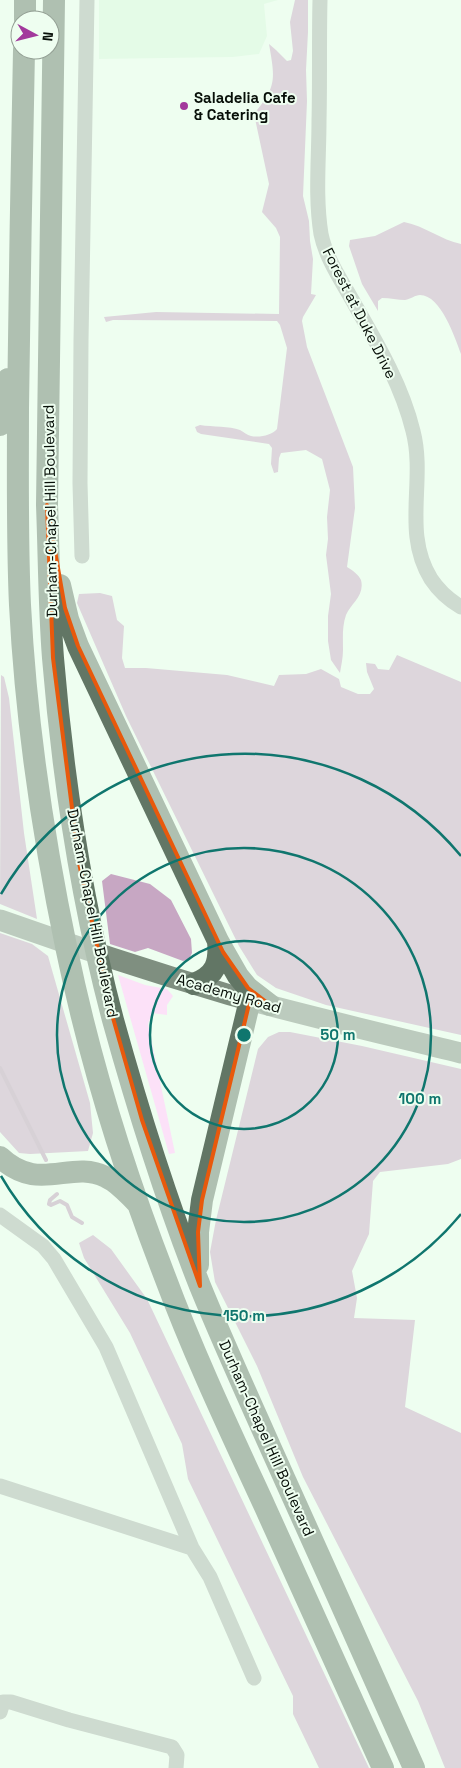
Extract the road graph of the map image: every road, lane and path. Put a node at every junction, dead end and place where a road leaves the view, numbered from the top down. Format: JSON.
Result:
{"nodes":[{"id":1,"x":54,"y":0,"type":"edge"},
{"id":2,"x":87,"y":0,"type":"edge"},
{"id":3,"x":320,"y":0,"type":"edge"},
{"id":4,"x":24,"y":60,"type":"edge"},
{"id":5,"x":19,"y":322,"type":"junction"},
{"id":6,"x":0,"y":425,"type":"edge"},
{"id":7,"x":47,"y":505,"type":"junction"},
{"id":8,"x":82,"y":556,"type":"dead end"},
{"id":9,"x":461,"y":607,"type":"edge"},
{"id":10,"x":0,"y":920,"type":"edge"},
{"id":11,"x":218,"y":941,"type":"junction"},
{"id":12,"x":194,"y":984,"type":"junction"},
{"id":13,"x":260,"y":1003,"type":"junction"},
{"id":14,"x":461,"y":1053,"type":"edge"},
{"id":15,"x":0,"y":1157,"type":"edge"},
{"id":16,"x":138,"y":1204,"type":"junction"},
{"id":17,"x":0,"y":1215,"type":"edge"},
{"id":18,"x":200,"y":1286,"type":"junction"},
{"id":19,"x":0,"y":1486,"type":"edge"},
{"id":20,"x":192,"y":1548,"type":"junction"},
{"id":21,"x":254,"y":1678,"type":"dead end"},
{"id":22,"x":0,"y":1712,"type":"edge"},
{"id":23,"x":176,"y":1768,"type":"edge"},
{"id":24,"x":383,"y":1768,"type":"edge"},
{"id":25,"x":414,"y":1768,"type":"edge"}],
"edges":[{"from":1,"to":7,"type":"main road","name":"Durham-Chapel Hill Boulevard"},
{"from":2,"to":8,"type":"street"},
{"from":3,"to":9,"type":"street","name":"Forest at Duke Drive"},
{"from":4,"to":5,"type":"main road","name":"Durham-Chapel Hill Boulevard"},
{"from":5,"to":6,"type":"main road"},
{"from":5,"to":16,"type":"main road","name":"Durham-Chapel Hill Boulevard"},
{"from":7,"to":11,"type":"main road"},
{"from":7,"to":18,"type":"main road","name":"Durham-Chapel Hill Boulevard"},
{"from":10,"to":12,"type":"main road","name":"Academy Road"},
{"from":11,"to":12,"type":"main road"},
{"from":11,"to":13,"type":"main road"},
{"from":12,"to":13,"type":"main road","name":"Academy Road"},
{"from":13,"to":14,"type":"main road","name":"Academy Road"},
{"from":13,"to":18,"type":"main road"},
{"from":15,"to":16,"type":"main road"},
{"from":16,"to":24,"type":"main road","name":"Durham-Chapel Hill Boulevard"},
{"from":17,"to":20,"type":"street"},
{"from":18,"to":25,"type":"main road","name":"Durham-Chapel Hill Boulevard"},
{"from":19,"to":20,"type":"street"},
{"from":20,"to":21,"type":"street"},
{"from":22,"to":23,"type":"street"}]}
